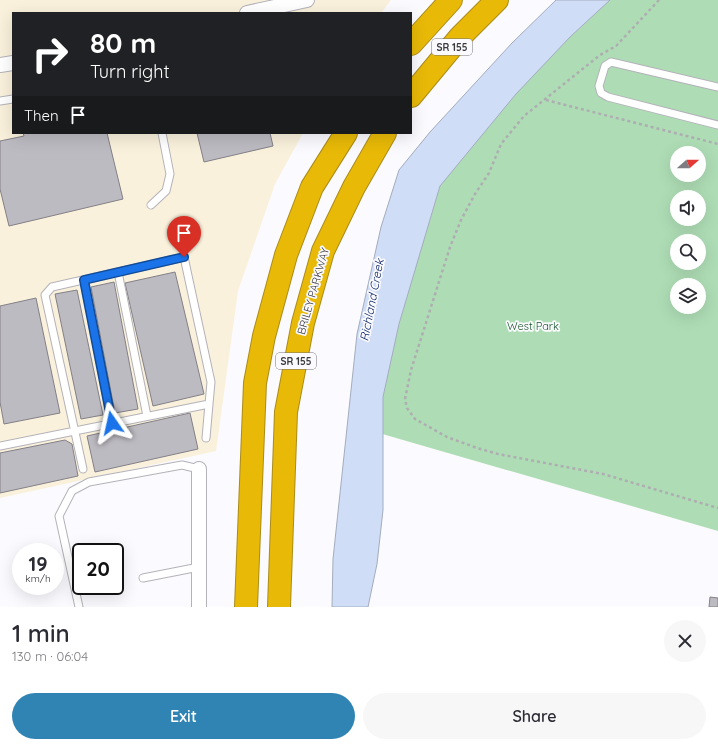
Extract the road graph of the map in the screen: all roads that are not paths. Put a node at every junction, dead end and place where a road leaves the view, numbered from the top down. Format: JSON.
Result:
{"nodes":[{"id":1,"x":307,"y":0,"type":"edge"},
{"id":2,"x":451,"y":0,"type":"edge"},
{"id":3,"x":497,"y":0,"type":"edge"},
{"id":4,"x":252,"y":12,"type":"edge"},
{"id":5,"x":412,"y":43,"type":"edge"},
{"id":6,"x":12,"y":63,"type":"edge"},
{"id":7,"x":0,"y":65,"type":"edge"},
{"id":8,"x":718,"y":88,"type":"edge"},
{"id":9,"x":412,"y":95,"type":"edge"},
{"id":10,"x":12,"y":99,"type":"edge"},
{"id":11,"x":0,"y":101,"type":"edge"},
{"id":12,"x":718,"y":125,"type":"edge"},
{"id":13,"x":162,"y":134,"type":"edge"},
{"id":14,"x":345,"y":134,"type":"edge"},
{"id":15,"x":384,"y":134,"type":"edge"},
{"id":16,"x":152,"y":205,"type":"dead end"},
{"id":17,"x":118,"y":272,"type":"junction"},
{"id":18,"x":84,"y":280,"type":"junction"},
{"id":19,"x":209,"y":404,"type":"junction"},
{"id":20,"x":147,"y":416,"type":"junction"},
{"id":21,"x":112,"y":423,"type":"junction"},
{"id":22,"x":74,"y":430,"type":"junction"},
{"id":23,"x":206,"y":438,"type":"dead end"},
{"id":24,"x":0,"y":446,"type":"edge"},
{"id":25,"x":83,"y":469,"type":"dead end"},
{"id":26,"x":199,"y":469,"type":"joint"},
{"id":27,"x":199,"y":567,"type":"junction"},
{"id":28,"x":143,"y":578,"type":"dead end"},
{"id":29,"x":79,"y":607,"type":"edge"},
{"id":30,"x":199,"y":607,"type":"edge"},
{"id":31,"x":246,"y":607,"type":"edge"},
{"id":32,"x":279,"y":607,"type":"edge"}],
"edges":[{"from":1,"to":4,"type":"street"},
{"from":2,"to":5,"type":"highway","number":"SR 155"},
{"from":3,"to":9,"type":"highway","number":"SR 155"},
{"from":6,"to":7,"type":"street"},
{"from":8,"to":12,"type":"lane"},
{"from":10,"to":11,"type":"lane"},
{"from":13,"to":16,"type":"lane"},
{"from":14,"to":31,"type":"highway","number":"SR 155"},
{"from":15,"to":32,"type":"highway","name":"BRILEY PARKWAY","number":"SR 155"},
{"from":17,"to":18,"type":"lane"},
{"from":17,"to":19,"type":"lane"},
{"from":17,"to":20,"type":"lane"},
{"from":18,"to":21,"type":"lane"},
{"from":18,"to":22,"type":"lane"},
{"from":19,"to":20,"type":"lane"},
{"from":19,"to":23,"type":"lane"},
{"from":20,"to":21,"type":"lane"},
{"from":21,"to":22,"type":"lane"},
{"from":22,"to":24,"type":"lane"},
{"from":22,"to":25,"type":"lane"},
{"from":26,"to":27,"type":"street"},
{"from":26,"to":29,"type":"lane"},
{"from":27,"to":28,"type":"lane"},
{"from":27,"to":30,"type":"street"}]}
